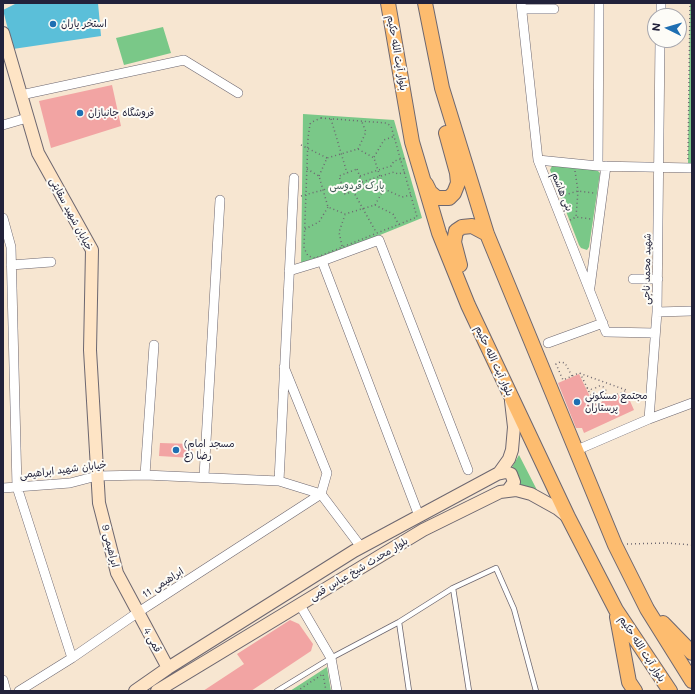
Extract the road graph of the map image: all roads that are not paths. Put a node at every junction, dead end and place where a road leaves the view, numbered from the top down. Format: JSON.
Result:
{"nodes":[{"id":1,"x":388,"y":3,"type":"edge"},
{"id":2,"x":424,"y":3,"type":"edge"},
{"id":3,"x":599,"y":3,"type":"edge"},
{"id":4,"x":521,"y":6,"type":"edge"},
{"id":5,"x":554,"y":9,"type":"dead end"},
{"id":6,"x":3,"y":33,"type":"edge"},
{"id":7,"x":660,"y":48,"type":"edge"},
{"id":8,"x":442,"y":88,"type":"junction"},
{"id":9,"x":238,"y":93,"type":"dead end"},
{"id":10,"x":21,"y":95,"type":"junction"},
{"id":11,"x":27,"y":118,"type":"junction"},
{"id":12,"x":3,"y":125,"type":"edge"},
{"id":13,"x":538,"y":160,"type":"junction"},
{"id":14,"x":602,"y":166,"type":"junction"},
{"id":15,"x":659,"y":167,"type":"junction"},
{"id":16,"x":692,"y":168,"type":"edge"},
{"id":17,"x":420,"y":171,"type":"junction"},
{"id":18,"x":294,"y":178,"type":"dead end"},
{"id":19,"x":220,"y":200,"type":"dead end"},
{"id":20,"x":3,"y":218,"type":"edge"},
{"id":21,"x":487,"y":234,"type":"junction"},
{"id":22,"x":322,"y":261,"type":"junction"},
{"id":23,"x":51,"y":262,"type":"dead end"},
{"id":24,"x":11,"y":265,"type":"junction"},
{"id":25,"x":289,"y":271,"type":"junction"},
{"id":26,"x":7,"y":278,"type":"edge"},
{"id":27,"x":633,"y":279,"type":"dead end"},
{"id":28,"x":658,"y":279,"type":"junction"},
{"id":29,"x":590,"y":288,"type":"junction"},
{"id":30,"x":468,"y":305,"type":"junction"},
{"id":31,"x":692,"y":311,"type":"edge"},
{"id":32,"x":657,"y":312,"type":"junction"},
{"id":33,"x":603,"y":323,"type":"junction"},
{"id":34,"x":655,"y":333,"type":"junction"},
{"id":35,"x":548,"y":343,"type":"dead end"},
{"id":36,"x":154,"y":345,"type":"dead end"},
{"id":37,"x":284,"y":367,"type":"junction"},
{"id":38,"x":511,"y":398,"type":"junction"},
{"id":39,"x":692,"y":403,"type":"edge"},
{"id":40,"x":649,"y":419,"type":"junction"},
{"id":41,"x":577,"y":450,"type":"junction"},
{"id":42,"x":468,"y":470,"type":"dead end"},
{"id":43,"x":496,"y":474,"type":"junction"},
{"id":44,"x":145,"y":475,"type":"junction"},
{"id":45,"x":97,"y":476,"type":"junction"},
{"id":46,"x":204,"y":476,"type":"junction"},
{"id":47,"x":279,"y":481,"type":"junction"},
{"id":48,"x":17,"y":487,"type":"junction"},
{"id":49,"x":3,"y":488,"type":"edge"},
{"id":50,"x":508,"y":490,"type":"junction"},
{"id":51,"x":321,"y":494,"type":"junction"},
{"id":52,"x":419,"y":516,"type":"junction"},
{"id":53,"x":568,"y":517,"type":"junction"},
{"id":54,"x":361,"y":548,"type":"junction"},
{"id":55,"x":453,"y":588,"type":"junction"},
{"id":56,"x":300,"y":605,"type":"junction"},
{"id":57,"x":647,"y":609,"type":"junction"},
{"id":58,"x":616,"y":610,"type":"junction"},
{"id":59,"x":137,"y":613,"type":"junction"},
{"id":60,"x":398,"y":622,"type":"junction"},
{"id":61,"x":692,"y":653,"type":"edge"},
{"id":62,"x":72,"y":658,"type":"junction"},
{"id":63,"x":331,"y":658,"type":"junction"},
{"id":64,"x":168,"y":668,"type":"junction"},
{"id":65,"x":3,"y":680,"type":"edge"},
{"id":66,"x":692,"y":681,"type":"edge"},
{"id":67,"x":6,"y":691,"type":"edge"},
{"id":68,"x":19,"y":691,"type":"edge"},
{"id":69,"x":135,"y":691,"type":"edge"},
{"id":70,"x":157,"y":691,"type":"edge"},
{"id":71,"x":277,"y":691,"type":"edge"},
{"id":72,"x":337,"y":691,"type":"edge"},
{"id":73,"x":409,"y":691,"type":"edge"},
{"id":74,"x":469,"y":691,"type":"edge"},
{"id":75,"x":536,"y":691,"type":"edge"},
{"id":76,"x":635,"y":691,"type":"edge"},
{"id":77,"x":670,"y":691,"type":"edge"}],
"edges":[{"from":1,"to":17,"type":"main road","name":"بلوار آیت الله حکیم"},
{"from":2,"to":8,"type":"main road"},
{"from":3,"to":14,"type":"street"},
{"from":4,"to":5,"type":"street"},
{"from":4,"to":13,"type":"street","name":"بنی هاشم"},
{"from":6,"to":10,"type":"main road","name":"خیابان شهید سقایتی"},
{"from":7,"to":15,"type":"street","name":"شهید محمد ناجی"},
{"from":8,"to":17,"type":"main road"},
{"from":8,"to":21,"type":"main road"},
{"from":9,"to":10,"type":"street"},
{"from":10,"to":11,"type":"main road","name":"خیابان شهید سقایتی"},
{"from":11,"to":12,"type":"street"},
{"from":11,"to":45,"type":"main road","name":"خیابان شهید سقایتی"},
{"from":13,"to":14,"type":"street"},
{"from":13,"to":29,"type":"street","name":"بنی هاشم"},
{"from":14,"to":15,"type":"street"},
{"from":14,"to":29,"type":"street"},
{"from":15,"to":16,"type":"street"},
{"from":15,"to":28,"type":"street","name":"شهید محمد ناجی"},
{"from":17,"to":30,"type":"main road","name":"بلوار آیت الله حکیم"},
{"from":18,"to":25,"type":"street"},
{"from":19,"to":46,"type":"street"},
{"from":20,"to":24,"type":"street"},
{"from":21,"to":30,"type":"main road"},
{"from":21,"to":41,"type":"main road"},
{"from":22,"to":25,"type":"street"},
{"from":22,"to":42,"type":"street"},
{"from":22,"to":52,"type":"street"},
{"from":23,"to":24,"type":"street"},
{"from":24,"to":26,"type":"street"},
{"from":25,"to":37,"type":"street"},
{"from":26,"to":48,"type":"street"},
{"from":27,"to":28,"type":"street"},
{"from":28,"to":32,"type":"street","name":"شهید محمد ناجی"},
{"from":29,"to":33,"type":"street","name":"بنی هاشم"},
{"from":30,"to":38,"type":"main road","name":"بلوار آیت الله حکیم"},
{"from":31,"to":32,"type":"street"},
{"from":32,"to":34,"type":"street","name":"شهید محمد ناجی"},
{"from":33,"to":34,"type":"street"},
{"from":33,"to":35,"type":"street"},
{"from":34,"to":40,"type":"street","name":"شهید محمد ناجی"},
{"from":36,"to":44,"type":"street"},
{"from":37,"to":47,"type":"street"},
{"from":37,"to":51,"type":"street"},
{"from":38,"to":43,"type":"main road","name":"بلوار محدث شیخ عباس قمی"},
{"from":38,"to":53,"type":"main road","name":"بلوار آیت الله حکیم"},
{"from":39,"to":40,"type":"street"},
{"from":40,"to":41,"type":"street"},
{"from":41,"to":57,"type":"main road"},
{"from":43,"to":50,"type":"main road"},
{"from":43,"to":52,"type":"main road","name":"بلوار محدث شیخ عباس قمی"},
{"from":44,"to":45,"type":"street","name":"خیابان شهید ابراهیمی"},
{"from":44,"to":46,"type":"street","name":"خیابان شهید ابراهیمی"},
{"from":45,"to":48,"type":"street","name":"خیابان شهید ابراهیمی"},
{"from":45,"to":59,"type":"main road","name":"ابراهیمی 9"},
{"from":46,"to":47,"type":"street","name":"خیابان شهید ابراهیمی"},
{"from":47,"to":51,"type":"street","name":"خیابان شهید ابراهیمی"},
{"from":48,"to":49,"type":"street","name":"خیابان شهید ابراهیمی"},
{"from":48,"to":62,"type":"street"},
{"from":50,"to":53,"type":"main road"},
{"from":50,"to":56,"type":"main road","name":"بلوار محدث شیخ عباس قمی"},
{"from":51,"to":54,"type":"street"},
{"from":51,"to":59,"type":"street","name":"ابراهیمی 11"},
{"from":52,"to":54,"type":"main road","name":"بلوار محدث شیخ عباس قمی"},
{"from":53,"to":58,"type":"main road","name":"بلوار آیت الله حکیم"},
{"from":54,"to":64,"type":"main road","name":"بلوار محدث شیخ عباس قمی"},
{"from":55,"to":60,"type":"lane"},
{"from":55,"to":74,"type":"lane"},
{"from":55,"to":75,"type":"lane"},
{"from":56,"to":63,"type":"street"},
{"from":56,"to":70,"type":"main road","name":"بلوار محدث شیخ عباس قمی"},
{"from":57,"to":61,"type":"main road"},
{"from":57,"to":66,"type":"main road"},
{"from":58,"to":76,"type":"main road"},
{"from":58,"to":77,"type":"main road","name":"بلوار آیت الله حکیم"},
{"from":59,"to":62,"type":"street","name":"ابراهیمی 11"},
{"from":59,"to":64,"type":"main road","name":"قمی 4"},
{"from":60,"to":63,"type":"lane"},
{"from":60,"to":73,"type":"lane"},
{"from":62,"to":68,"type":"street","name":"ابراهیمی 11"},
{"from":63,"to":71,"type":"lane"},
{"from":63,"to":72,"type":"street"},
{"from":64,"to":69,"type":"main road","name":"بلوار محدث شیخ عباس قمی"},
{"from":65,"to":67,"type":"street"}]}
